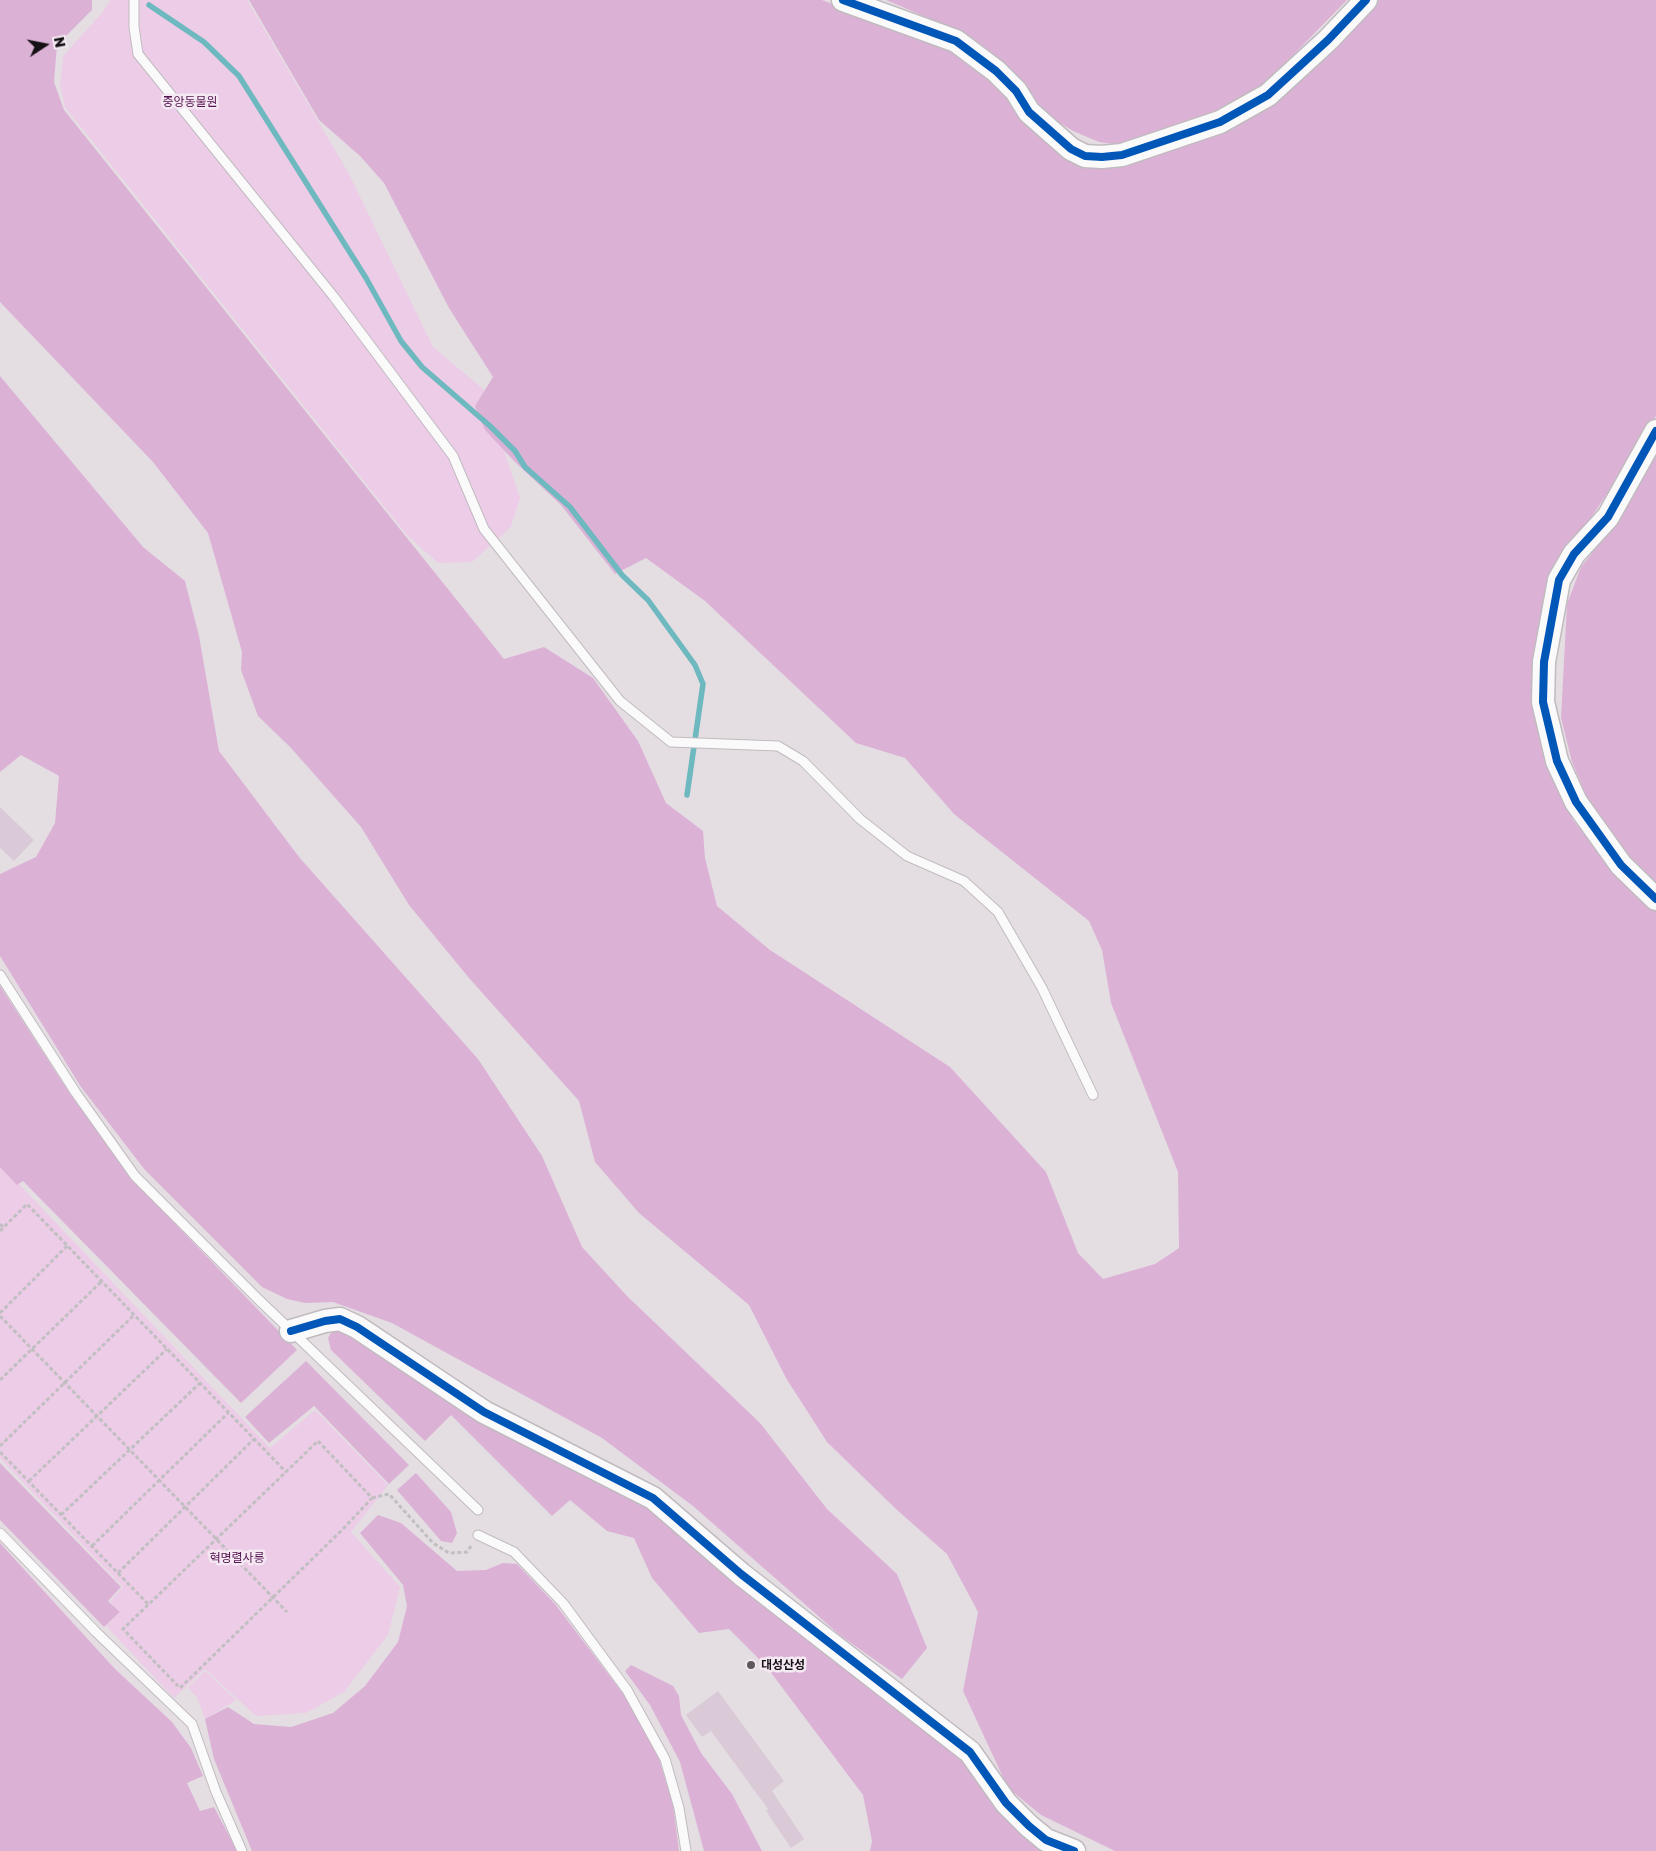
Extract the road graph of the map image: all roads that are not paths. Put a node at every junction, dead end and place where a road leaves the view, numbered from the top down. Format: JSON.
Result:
{"nodes":[{"id":1,"x":134,"y":0,"type":"edge"},
{"id":2,"x":843,"y":0,"type":"edge"},
{"id":3,"x":1366,"y":0,"type":"edge"},
{"id":4,"x":1656,"y":431,"type":"edge"},
{"id":5,"x":1656,"y":899,"type":"edge"},
{"id":6,"x":0,"y":975,"type":"edge"},
{"id":7,"x":1093,"y":1095,"type":"dead end"},
{"id":8,"x":291,"y":1331,"type":"junction"},
{"id":9,"x":478,"y":1510,"type":"dead end"},
{"id":10,"x":0,"y":1532,"type":"edge"},
{"id":11,"x":478,"y":1536,"type":"road end"},
{"id":12,"x":242,"y":1851,"type":"edge"},
{"id":13,"x":686,"y":1851,"type":"edge"},
{"id":14,"x":1074,"y":1851,"type":"edge"}],
"edges":[{"from":1,"to":7,"type":"lane"},
{"from":2,"to":3,"type":"street"},
{"from":4,"to":5,"type":"street"},
{"from":6,"to":8,"type":"lane"},
{"from":8,"to":9,"type":"lane"},
{"from":8,"to":14,"type":"street"},
{"from":10,"to":12,"type":"lane"},
{"from":11,"to":13,"type":"lane"}]}
